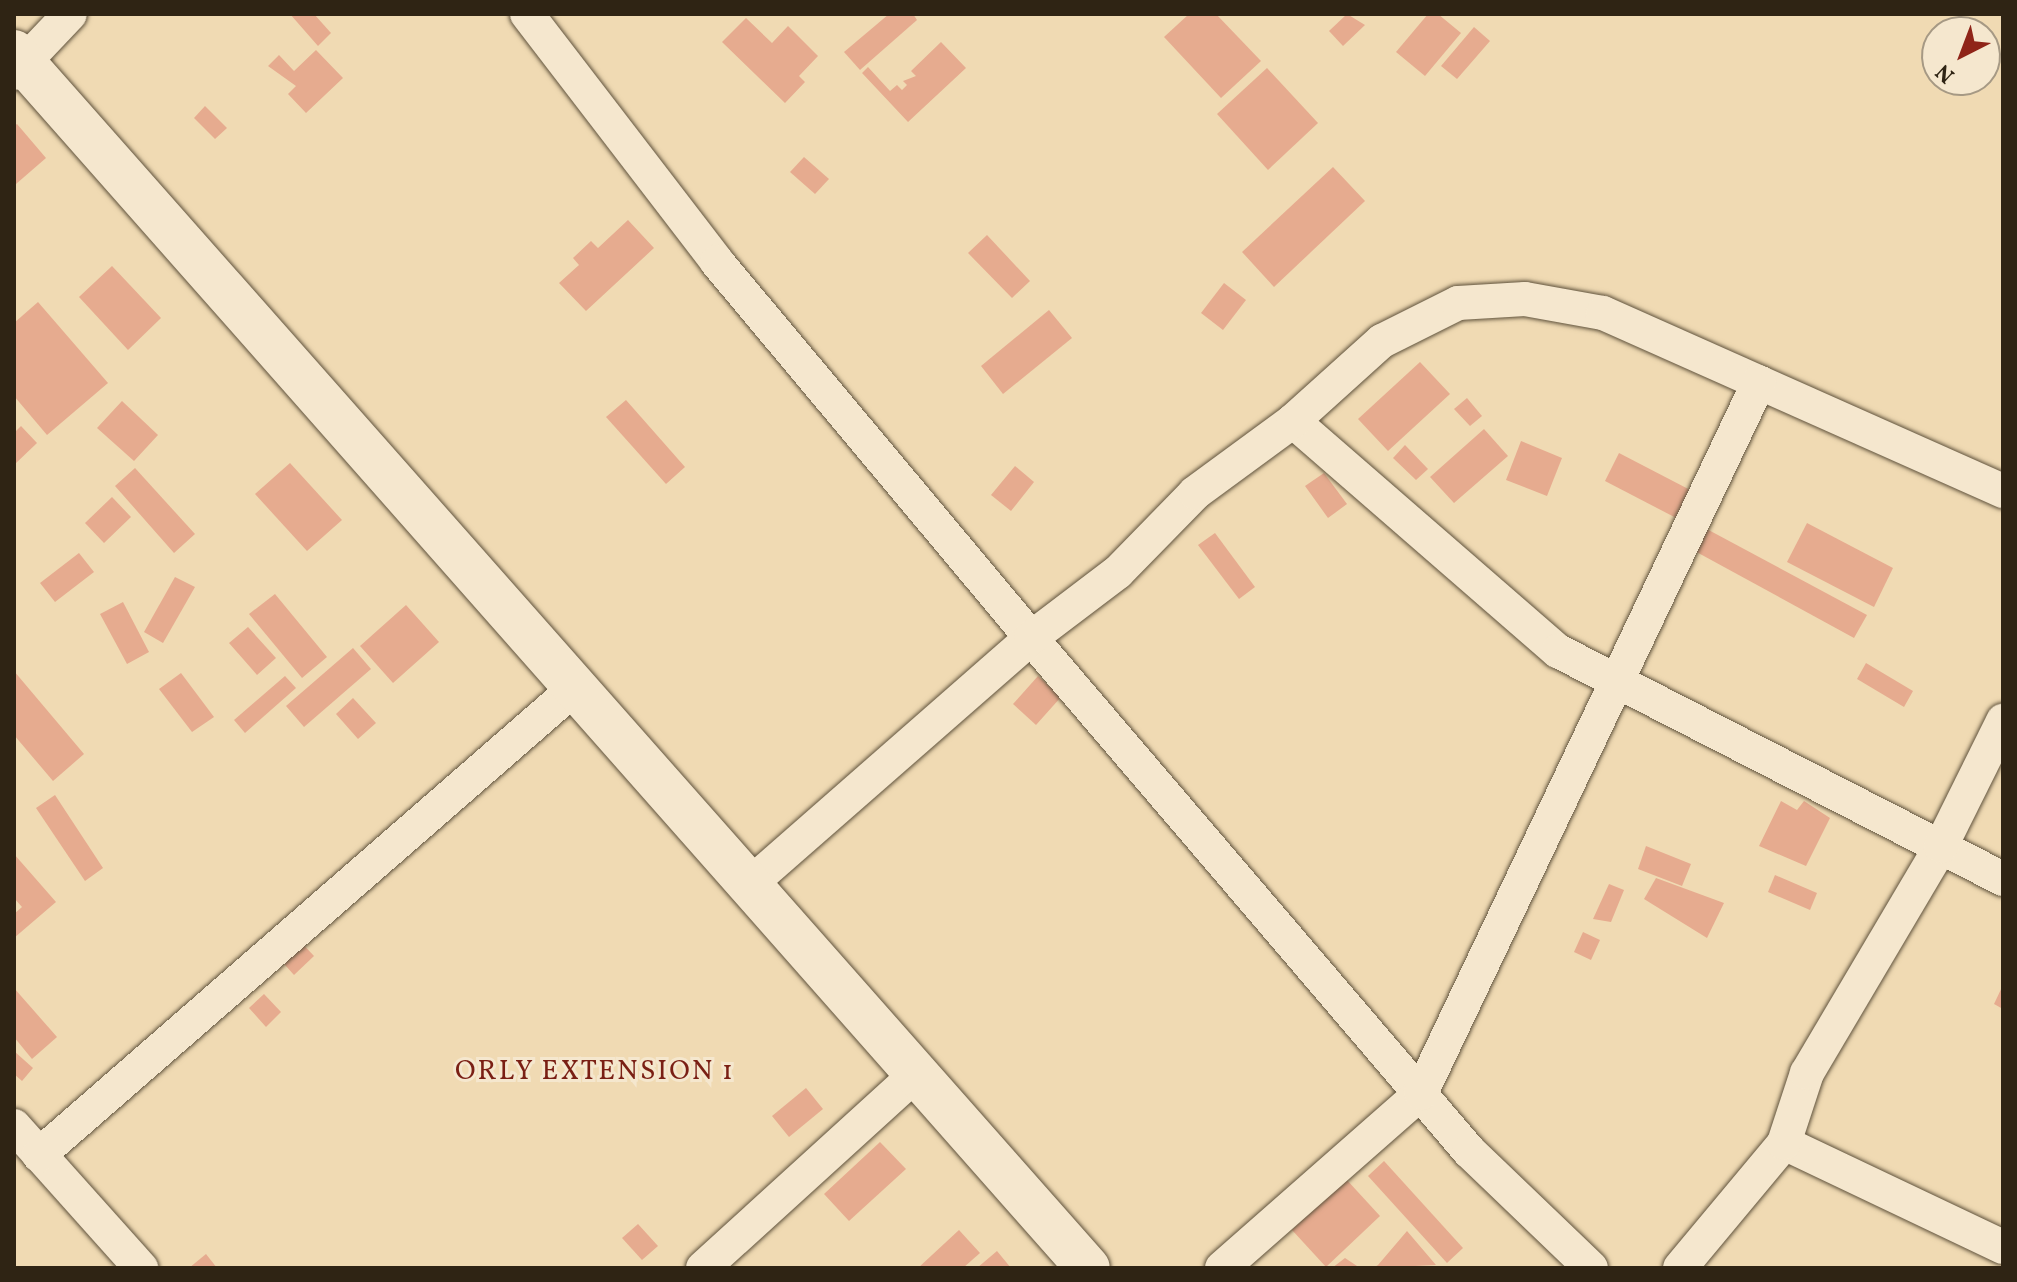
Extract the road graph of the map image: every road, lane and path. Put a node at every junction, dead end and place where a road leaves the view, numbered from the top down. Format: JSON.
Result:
{"nodes":[{"id":1,"x":70,"y":14,"type":"edge"},
{"id":2,"x":527,"y":14,"type":"edge"},
{"id":3,"x":18,"y":63,"type":"edge"},
{"id":4,"x":1759,"y":382,"type":"junction"},
{"id":5,"x":1293,"y":421,"type":"junction"},
{"id":6,"x":2003,"y":491,"type":"edge"},
{"id":7,"x":1031,"y":638,"type":"junction"},
{"id":8,"x":1616,"y":683,"type":"junction"},
{"id":9,"x":576,"y":687,"type":"junction"},
{"id":10,"x":2003,"y":721,"type":"edge"},
{"id":11,"x":1941,"y":846,"type":"junction"},
{"id":12,"x":2003,"y":879,"type":"edge"},
{"id":13,"x":750,"y":884,"type":"junction"},
{"id":14,"x":917,"y":1073,"type":"junction"},
{"id":15,"x":1421,"y":1093,"type":"junction"},
{"id":16,"x":14,"y":1126,"type":"edge"},
{"id":17,"x":1784,"y":1143,"type":"junction"},
{"id":18,"x":39,"y":1155,"type":"junction"},
{"id":19,"x":2003,"y":1247,"type":"edge"},
{"id":20,"x":141,"y":1268,"type":"edge"},
{"id":21,"x":703,"y":1268,"type":"edge"},
{"id":22,"x":1088,"y":1268,"type":"edge"},
{"id":23,"x":1222,"y":1268,"type":"edge"},
{"id":24,"x":1591,"y":1268,"type":"edge"},
{"id":25,"x":1680,"y":1268,"type":"edge"}],
"edges":[{"from":1,"to":3,"type":"street"},
{"from":2,"to":7,"type":"street"},
{"from":3,"to":9,"type":"street"},
{"from":4,"to":5,"type":"street"},
{"from":4,"to":6,"type":"street"},
{"from":4,"to":8,"type":"street"},
{"from":5,"to":7,"type":"street"},
{"from":5,"to":8,"type":"street"},
{"from":7,"to":13,"type":"street"},
{"from":7,"to":15,"type":"street"},
{"from":8,"to":11,"type":"street"},
{"from":8,"to":15,"type":"street"},
{"from":9,"to":13,"type":"street"},
{"from":9,"to":18,"type":"street"},
{"from":10,"to":11,"type":"street"},
{"from":11,"to":12,"type":"street"},
{"from":11,"to":17,"type":"street"},
{"from":13,"to":14,"type":"street"},
{"from":14,"to":21,"type":"street"},
{"from":14,"to":22,"type":"street"},
{"from":15,"to":23,"type":"street"},
{"from":15,"to":24,"type":"street"},
{"from":16,"to":18,"type":"street"},
{"from":17,"to":19,"type":"street"},
{"from":17,"to":25,"type":"street"},
{"from":18,"to":20,"type":"street"}]}
